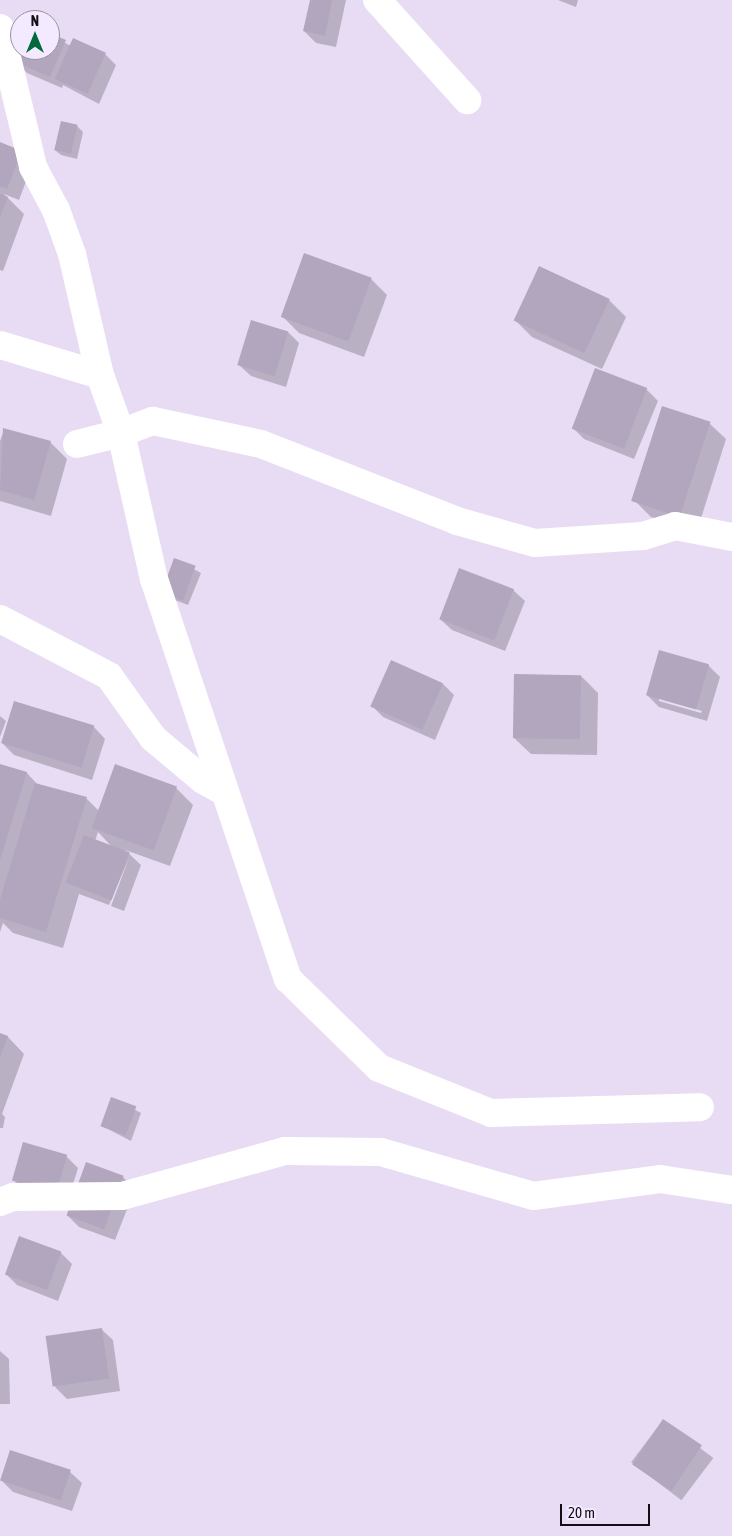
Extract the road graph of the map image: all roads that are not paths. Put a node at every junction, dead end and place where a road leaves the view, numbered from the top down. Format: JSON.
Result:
{"nodes":[{"id":1,"x":377,"y":0,"type":"edge"},
{"id":2,"x":0,"y":28,"type":"edge"},
{"id":3,"x":467,"y":100,"type":"dead end"},
{"id":4,"x":0,"y":345,"type":"edge"},
{"id":5,"x":100,"y":375,"type":"junction"},
{"id":6,"x":121,"y":433,"type":"junction"},
{"id":7,"x":77,"y":444,"type":"dead end"},
{"id":8,"x":732,"y":536,"type":"edge"},
{"id":9,"x":0,"y":618,"type":"edge"},
{"id":10,"x":225,"y":792,"type":"junction"},
{"id":11,"x":700,"y":1107,"type":"dead end"},
{"id":12,"x":732,"y":1190,"type":"edge"},
{"id":13,"x":0,"y":1202,"type":"edge"}],
"edges":[{"from":1,"to":3,"type":"street"},
{"from":2,"to":5,"type":"street"},
{"from":4,"to":5,"type":"street"},
{"from":5,"to":6,"type":"street"},
{"from":6,"to":7,"type":"street"},
{"from":6,"to":8,"type":"street"},
{"from":6,"to":10,"type":"street"},
{"from":9,"to":10,"type":"street"},
{"from":10,"to":11,"type":"street"},
{"from":12,"to":13,"type":"street"}]}
